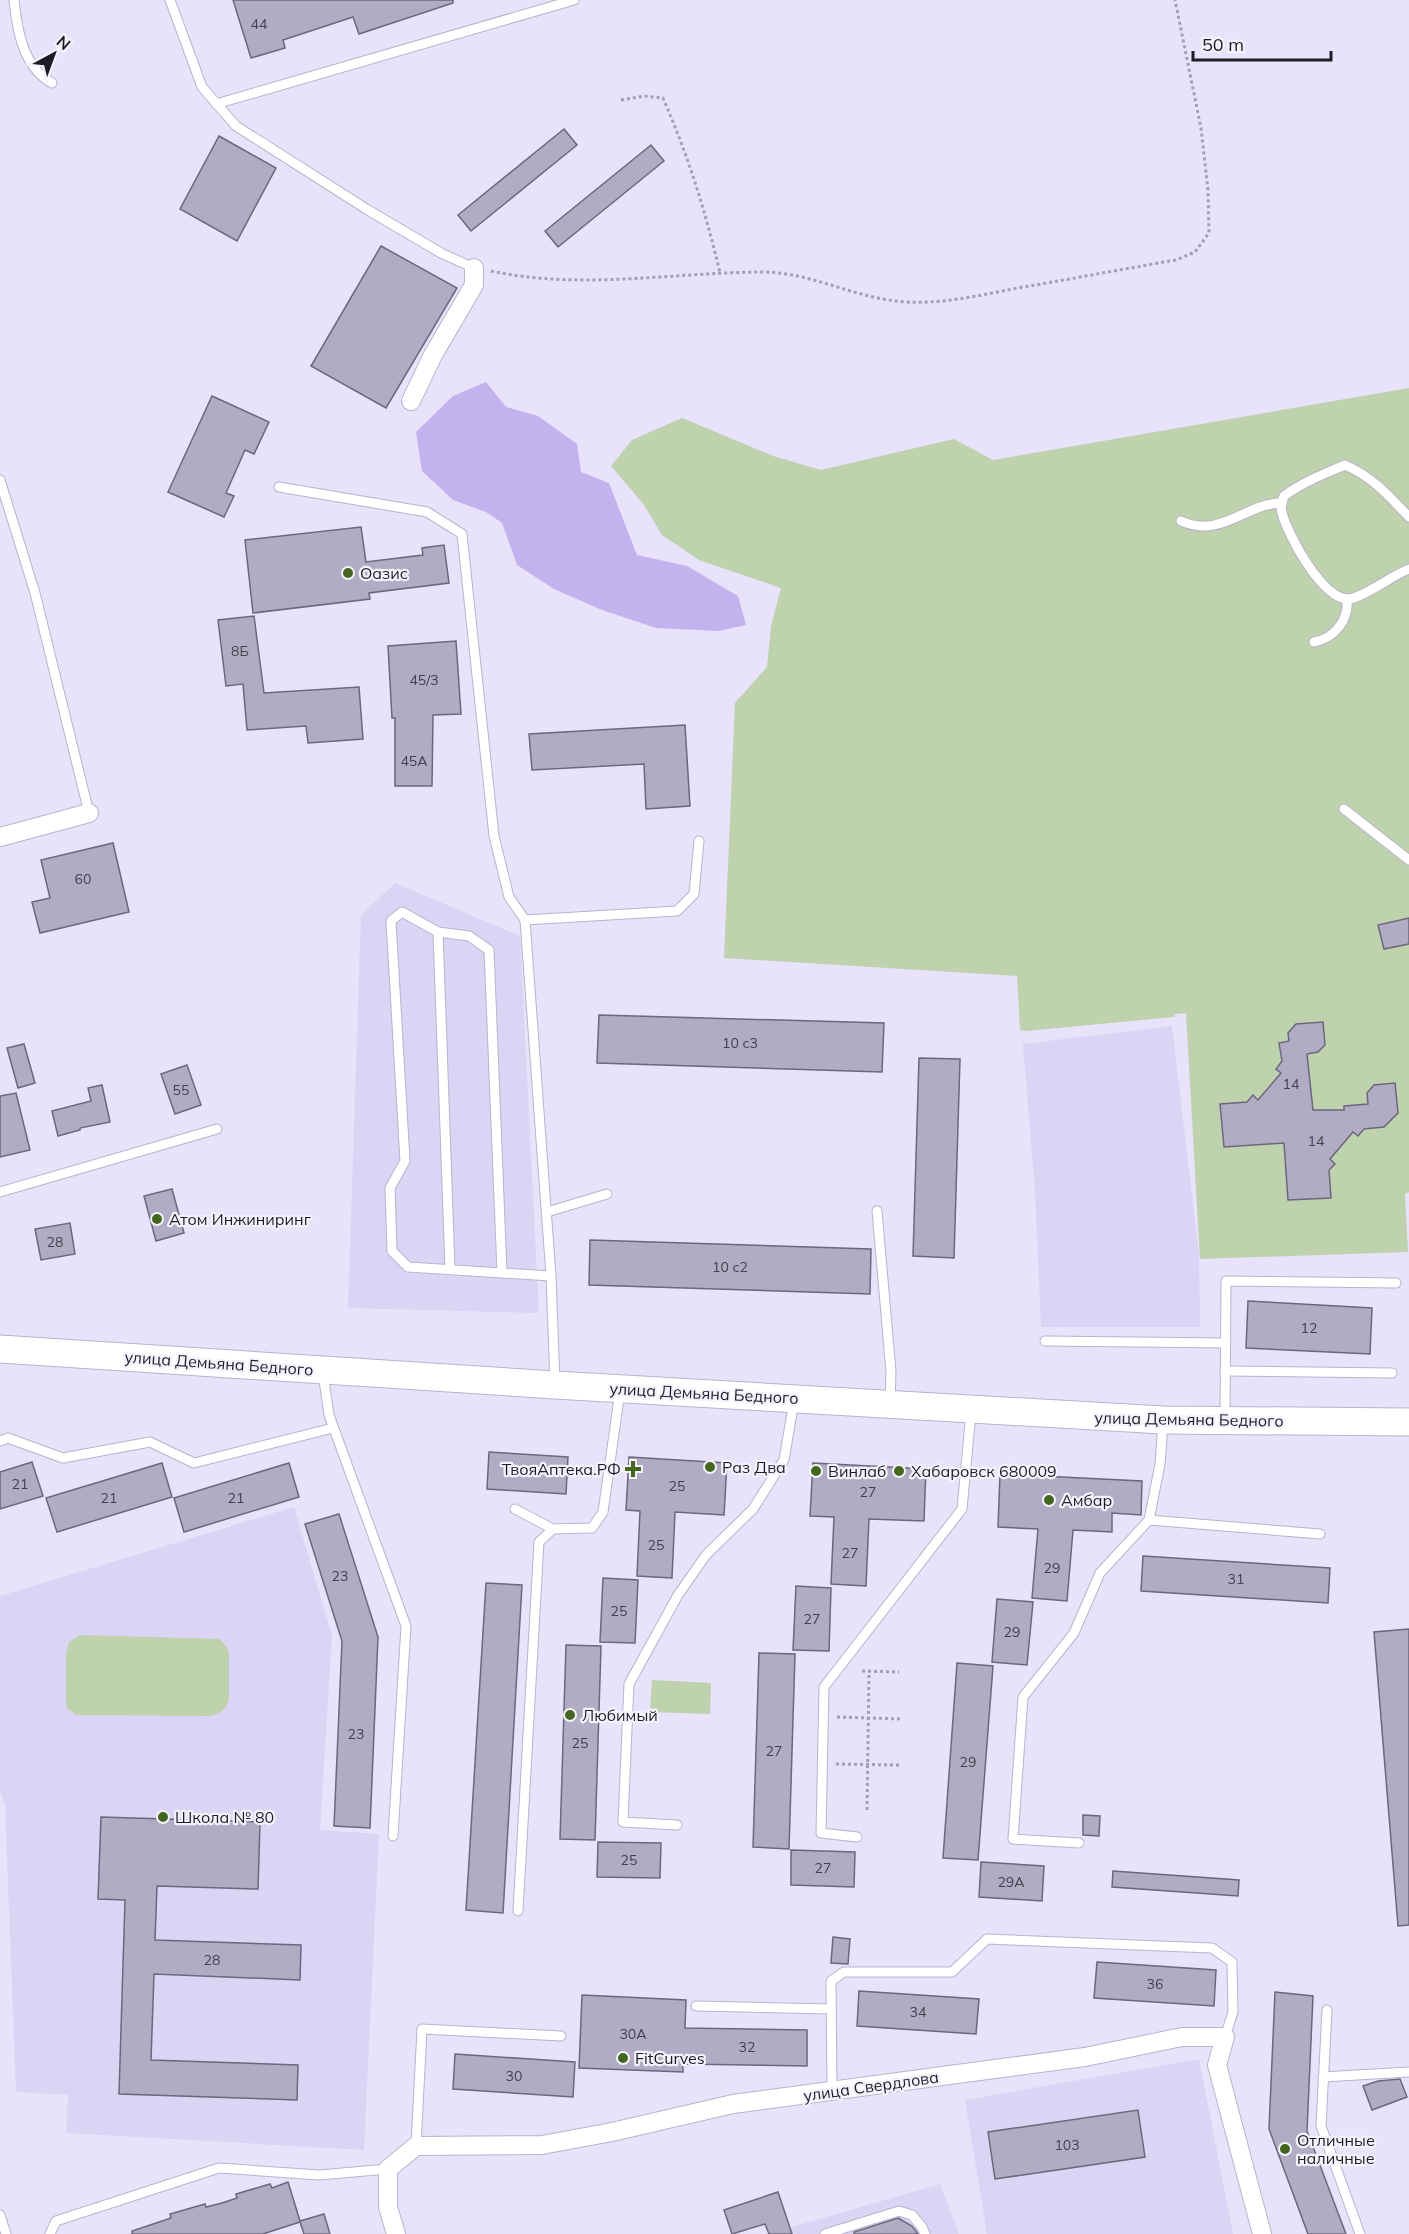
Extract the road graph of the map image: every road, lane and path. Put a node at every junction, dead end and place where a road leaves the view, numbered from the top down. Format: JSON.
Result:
{"nodes":[{"id":1,"x":14,"y":0,"type":"edge"},
{"id":2,"x":170,"y":0,"type":"edge"},
{"id":3,"x":574,"y":0,"type":"edge"},
{"id":4,"x":1175,"y":0,"type":"edge"},
{"id":5,"x":52,"y":83,"type":"dead end"},
{"id":6,"x":621,"y":100,"type":"dead end"},
{"id":7,"x":216,"y":104,"type":"junction"},
{"id":8,"x":474,"y":268,"type":"junction"},
{"id":9,"x":720,"y":273,"type":"junction"},
{"id":10,"x":411,"y":401,"type":"dead end"},
{"id":11,"x":0,"y":480,"type":"edge"},
{"id":12,"x":279,"y":487,"type":"dead end"},
{"id":13,"x":1282,"y":503,"type":"junction"},
{"id":14,"x":1409,"y":517,"type":"edge"},
{"id":15,"x":1181,"y":521,"type":"dead end"},
{"id":16,"x":1409,"y":569,"type":"edge"},
{"id":17,"x":1347,"y":599,"type":"junction"},
{"id":18,"x":1314,"y":642,"type":"dead end"},
{"id":19,"x":1344,"y":809,"type":"dead end"},
{"id":20,"x":90,"y":813,"type":"joint"},
{"id":21,"x":0,"y":837,"type":"edge"},
{"id":22,"x":699,"y":841,"type":"dead end"},
{"id":23,"x":1409,"y":861,"type":"edge"},
{"id":24,"x":525,"y":920,"type":"junction"},
{"id":25,"x":438,"y":932,"type":"junction"},
{"id":26,"x":217,"y":1128,"type":"dead end"},
{"id":27,"x":0,"y":1192,"type":"edge"},
{"id":28,"x":607,"y":1194,"type":"dead end"},
{"id":29,"x":877,"y":1211,"type":"dead end"},
{"id":30,"x":547,"y":1212,"type":"junction"},
{"id":31,"x":450,"y":1269,"type":"junction"},
{"id":32,"x":502,"y":1272,"type":"junction"},
{"id":33,"x":551,"y":1276,"type":"junction"},
{"id":34,"x":1396,"y":1283,"type":"dead end"},
{"id":35,"x":1045,"y":1341,"type":"dead end"},
{"id":36,"x":1226,"y":1343,"type":"junction"},
{"id":37,"x":3,"y":1347,"type":"edge"},
{"id":38,"x":323,"y":1370,"type":"junction"},
{"id":39,"x":1225,"y":1371,"type":"junction"},
{"id":40,"x":1392,"y":1373,"type":"dead end"},
{"id":41,"x":555,"y":1385,"type":"junction"},
{"id":42,"x":620,"y":1388,"type":"junction"},
{"id":43,"x":794,"y":1399,"type":"junction"},
{"id":44,"x":890,"y":1404,"type":"junction"},
{"id":45,"x":972,"y":1409,"type":"junction"},
{"id":46,"x":1163,"y":1420,"type":"junction"},
{"id":47,"x":1225,"y":1421,"type":"junction"},
{"id":48,"x":1409,"y":1422,"type":"edge"},
{"id":49,"x":333,"y":1428,"type":"junction"},
{"id":50,"x":0,"y":1441,"type":"edge"},
{"id":51,"x":515,"y":1509,"type":"dead end"},
{"id":52,"x":1149,"y":1520,"type":"junction"},
{"id":53,"x":553,"y":1528,"type":"junction"},
{"id":54,"x":1320,"y":1534,"type":"dead end"},
{"id":55,"x":862,"y":1671,"type":"dead end"},
{"id":56,"x":869,"y":1671,"type":"junction"},
{"id":57,"x":899,"y":1672,"type":"dead end"},
{"id":58,"x":836,"y":1717,"type":"dead end"},
{"id":59,"x":868,"y":1718,"type":"junction"},
{"id":60,"x":903,"y":1719,"type":"dead end"},
{"id":61,"x":834,"y":1764,"type":"dead end"},
{"id":62,"x":868,"y":1765,"type":"junction"},
{"id":63,"x":901,"y":1765,"type":"dead end"},
{"id":64,"x":867,"y":1810,"type":"dead end"},
{"id":65,"x":677,"y":1825,"type":"dead end"},
{"id":66,"x":393,"y":1836,"type":"dead end"},
{"id":67,"x":857,"y":1837,"type":"dead end"},
{"id":68,"x":1079,"y":1843,"type":"dead end"},
{"id":69,"x":518,"y":1911,"type":"dead end"},
{"id":70,"x":696,"y":2007,"type":"dead end"},
{"id":71,"x":831,"y":2008,"type":"junction"},
{"id":72,"x":1327,"y":2010,"type":"dead end"},
{"id":73,"x":561,"y":2036,"type":"dead end"},
{"id":74,"x":1225,"y":2037,"type":"junction"},
{"id":75,"x":1409,"y":2072,"type":"edge"},
{"id":76,"x":1323,"y":2077,"type":"junction"},
{"id":77,"x":832,"y":2091,"type":"junction"},
{"id":78,"x":416,"y":2146,"type":"junction"},
{"id":79,"x":388,"y":2169,"type":"junction"},
{"id":80,"x":0,"y":2215,"type":"edge"},
{"id":81,"x":6,"y":2234,"type":"edge"},
{"id":82,"x":50,"y":2234,"type":"edge"},
{"id":83,"x":396,"y":2234,"type":"edge"},
{"id":84,"x":825,"y":2234,"type":"edge"},
{"id":85,"x":925,"y":2234,"type":"edge"},
{"id":86,"x":1262,"y":2234,"type":"edge"},
{"id":87,"x":1360,"y":2234,"type":"edge"}],
"edges":[{"from":1,"to":5,"type":"lane"},
{"from":2,"to":7,"type":"lane"},
{"from":3,"to":7,"type":"lane"},
{"from":4,"to":9,"type":"path"},
{"from":6,"to":9,"type":"path"},
{"from":7,"to":8,"type":"lane"},
{"from":8,"to":9,"type":"path"},
{"from":8,"to":10,"type":"street"},
{"from":11,"to":20,"type":"lane"},
{"from":12,"to":24,"type":"lane"},
{"from":13,"to":14,"type":"lane"},
{"from":13,"to":15,"type":"lane"},
{"from":13,"to":17,"type":"lane"},
{"from":16,"to":17,"type":"lane"},
{"from":17,"to":18,"type":"lane"},
{"from":19,"to":23,"type":"lane"},
{"from":20,"to":21,"type":"street"},
{"from":22,"to":24,"type":"lane"},
{"from":24,"to":30,"type":"lane"},
{"from":25,"to":31,"type":"lane"},
{"from":25,"to":31,"type":"lane"},
{"from":25,"to":32,"type":"lane"},
{"from":26,"to":27,"type":"lane"},
{"from":28,"to":30,"type":"lane"},
{"from":29,"to":44,"type":"lane"},
{"from":30,"to":33,"type":"lane"},
{"from":31,"to":32,"type":"lane"},
{"from":32,"to":33,"type":"lane"},
{"from":33,"to":41,"type":"lane"},
{"from":34,"to":36,"type":"lane"},
{"from":35,"to":36,"type":"lane"},
{"from":36,"to":39,"type":"lane"},
{"from":37,"to":38,"type":"main road","name":"улица Демьяна Бедного"},
{"from":38,"to":41,"type":"main road","name":"улица Демьяна Бедного"},
{"from":38,"to":49,"type":"lane"},
{"from":39,"to":40,"type":"lane"},
{"from":39,"to":47,"type":"lane"},
{"from":41,"to":42,"type":"main road","name":"улица Демьяна Бедного"},
{"from":42,"to":43,"type":"main road","name":"улица Демьяна Бедного"},
{"from":42,"to":53,"type":"lane"},
{"from":43,"to":44,"type":"main road","name":"улица Демьяна Бедного"},
{"from":43,"to":65,"type":"lane"},
{"from":44,"to":45,"type":"main road","name":"улица Демьяна Бедного"},
{"from":45,"to":46,"type":"main road","name":"улица Демьяна Бедного"},
{"from":45,"to":67,"type":"lane"},
{"from":46,"to":47,"type":"main road","name":"улица Демьяна Бедного"},
{"from":46,"to":52,"type":"lane"},
{"from":47,"to":48,"type":"main road","name":"улица Демьяна Бедного"},
{"from":49,"to":50,"type":"lane"},
{"from":49,"to":66,"type":"lane"},
{"from":51,"to":53,"type":"lane"},
{"from":52,"to":54,"type":"lane"},
{"from":52,"to":68,"type":"lane"},
{"from":53,"to":69,"type":"lane"},
{"from":55,"to":56,"type":"path"},
{"from":56,"to":57,"type":"path"},
{"from":56,"to":59,"type":"path"},
{"from":58,"to":59,"type":"path"},
{"from":59,"to":60,"type":"path"},
{"from":59,"to":62,"type":"path"},
{"from":61,"to":62,"type":"path"},
{"from":62,"to":63,"type":"path"},
{"from":62,"to":64,"type":"path"},
{"from":70,"to":71,"type":"lane"},
{"from":71,"to":74,"type":"lane"},
{"from":71,"to":77,"type":"lane"},
{"from":72,"to":76,"type":"lane"},
{"from":73,"to":78,"type":"lane"},
{"from":74,"to":77,"type":"street","name":"улица Свердлова"},
{"from":74,"to":86,"type":"street"},
{"from":75,"to":76,"type":"lane"},
{"from":76,"to":87,"type":"lane"},
{"from":77,"to":78,"type":"street","name":"улица Свердлова"},
{"from":78,"to":79,"type":"street"},
{"from":79,"to":82,"type":"lane"},
{"from":79,"to":83,"type":"street"},
{"from":80,"to":81,"type":"lane"},
{"from":84,"to":85,"type":"lane"}]}
